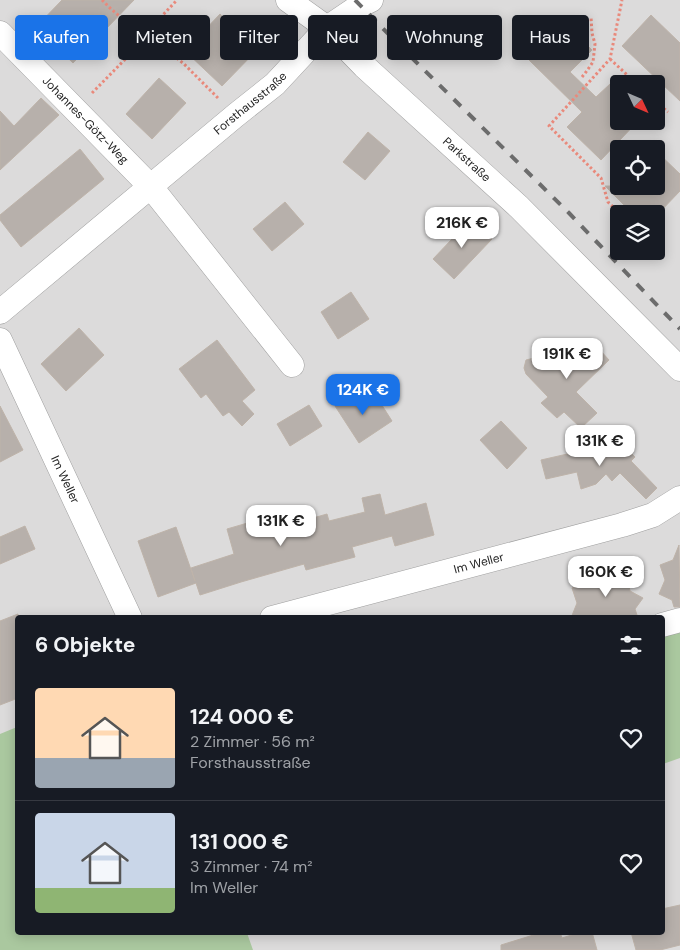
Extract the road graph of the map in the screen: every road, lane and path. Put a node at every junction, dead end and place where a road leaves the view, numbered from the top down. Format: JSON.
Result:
{"nodes":[{"id":1,"x":102,"y":0,"type":"edge"},
{"id":2,"x":177,"y":0,"type":"edge"},
{"id":3,"x":288,"y":0,"type":"edge"},
{"id":4,"x":371,"y":0,"type":"edge"},
{"id":5,"x":622,"y":0,"type":"edge"},
{"id":6,"x":118,"y":15,"type":"edge"},
{"id":7,"x":164,"y":15,"type":"edge"},
{"id":8,"x":308,"y":15,"type":"edge"},
{"id":9,"x":346,"y":15,"type":"edge"},
{"id":10,"x":591,"y":17,"type":"dead end"},
{"id":11,"x":0,"y":33,"type":"edge"},
{"id":12,"x":308,"y":48,"type":"edge"},
{"id":13,"x":610,"y":59,"type":"junction"},
{"id":14,"x":123,"y":60,"type":"edge"},
{"id":15,"x":179,"y":60,"type":"edge"},
{"id":16,"x":358,"y":60,"type":"edge"},
{"id":17,"x":627,"y":75,"type":"edge"},
{"id":18,"x":582,"y":77,"type":"dead end"},
{"id":19,"x":76,"y":110,"type":"junction"},
{"id":20,"x":665,"y":110,"type":"edge"},
{"id":21,"x":668,"y":112,"type":"dead end"},
{"id":22,"x":236,"y":115,"type":"junction"},
{"id":23,"x":151,"y":186,"type":"junction"},
{"id":24,"x":611,"y":205,"type":"edge"},
{"id":25,"x":0,"y":312,"type":"edge"},
{"id":26,"x":0,"y":340,"type":"edge"},
{"id":27,"x":292,"y":365,"type":"dead end"},
{"id":28,"x":680,"y":369,"type":"edge"},
{"id":29,"x":680,"y":498,"type":"edge"},
{"id":30,"x":129,"y":615,"type":"edge"},
{"id":31,"x":283,"y":615,"type":"edge"},
{"id":32,"x":680,"y":620,"type":"edge"},
{"id":33,"x":665,"y":624,"type":"edge"}],
"edges":[{"from":1,"to":6,"type":"path"},
{"from":2,"to":7,"type":"path"},
{"from":3,"to":8,"type":"street","name":"Parkstraße"},
{"from":4,"to":9,"type":"street","name":"Forsthausstraße"},
{"from":5,"to":13,"type":"path"},
{"from":10,"to":18,"type":"path"},
{"from":11,"to":19,"type":"street","name":"Johannes-Götz-Weg"},
{"from":12,"to":22,"type":"street","name":"Forsthausstraße"},
{"from":13,"to":17,"type":"path"},
{"from":13,"to":24,"type":"path"},
{"from":14,"to":19,"type":"path"},
{"from":15,"to":22,"type":"path"},
{"from":16,"to":28,"type":"street","name":"Parkstraße"},
{"from":19,"to":23,"type":"street","name":"Johannes-Götz-Weg"},
{"from":20,"to":21,"type":"path"},
{"from":22,"to":23,"type":"street","name":"Forsthausstraße"},
{"from":23,"to":25,"type":"street","name":"Forsthausstraße"},
{"from":23,"to":27,"type":"street"},
{"from":26,"to":30,"type":"street","name":"Im Weller"},
{"from":29,"to":31,"type":"street","name":"Im Weller"},
{"from":32,"to":33,"type":"street"}]}
